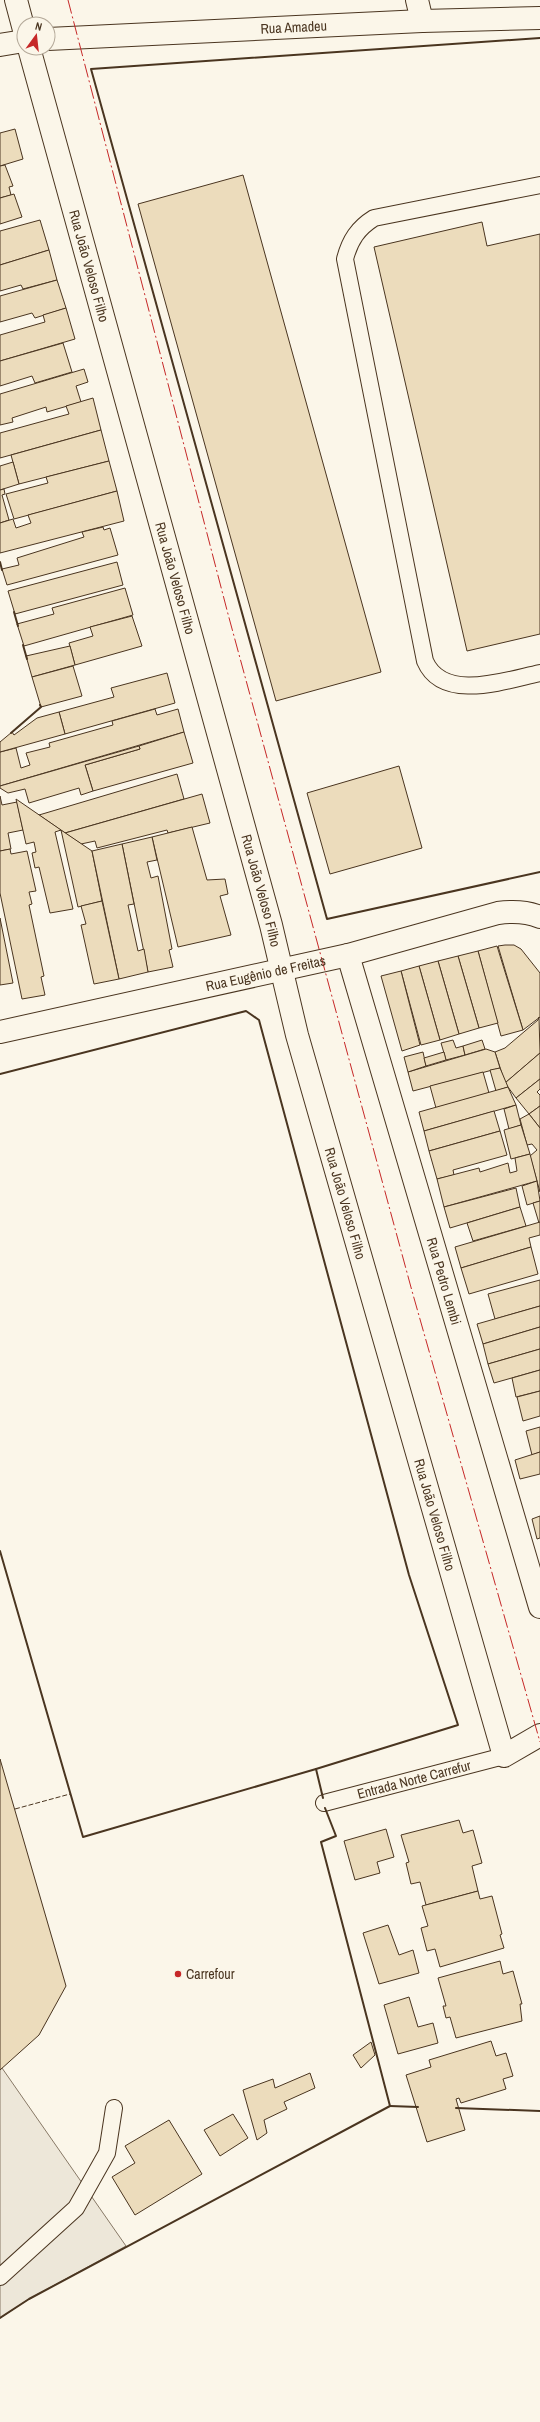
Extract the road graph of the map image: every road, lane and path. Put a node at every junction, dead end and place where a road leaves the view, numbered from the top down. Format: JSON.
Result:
{"nodes":[{"id":1,"x":16,"y":0,"type":"edge"},
{"id":2,"x":417,"y":0,"type":"edge"},
{"id":3,"x":20,"y":16,"type":"edge"},
{"id":4,"x":540,"y":18,"type":"edge"},
{"id":5,"x":422,"y":21,"type":"junction"},
{"id":6,"x":56,"y":39,"type":"edge"},
{"id":7,"x":16,"y":42,"type":"edge"},
{"id":8,"x":0,"y":45,"type":"edge"},
{"id":9,"x":31,"y":56,"type":"edge"},
{"id":10,"x":540,"y":185,"type":"edge"},
{"id":11,"x":540,"y":673,"type":"edge"},
{"id":12,"x":535,"y":915,"type":"edge"},
{"id":13,"x":348,"y":955,"type":"junction"},
{"id":14,"x":282,"y":970,"type":"junction"},
{"id":15,"x":0,"y":1032,"type":"edge"},
{"id":16,"x":540,"y":1607,"type":"edge"},
{"id":17,"x":540,"y":1735,"type":"edge"},
{"id":18,"x":504,"y":1756,"type":"junction"},
{"id":19,"x":324,"y":1803,"type":"dead end"},
{"id":20,"x":114,"y":2108,"type":"dead end"},
{"id":21,"x":0,"y":2277,"type":"edge"}],
"edges":[{"from":1,"to":3,"type":"street"},
{"from":2,"to":5,"type":"street"},
{"from":4,"to":5,"type":"street","name":"Rua Amadeu"},
{"from":5,"to":6,"type":"street","name":"Rua Amadeu"},
{"from":7,"to":8,"type":"street"},
{"from":9,"to":14,"type":"street","name":"Rua João Veloso Filho"},
{"from":10,"to":11,"type":"lane"},
{"from":12,"to":13,"type":"street","name":"Rua Eugênio de Freitas"},
{"from":13,"to":14,"type":"street","name":"Rua Eugênio de Freitas"},
{"from":13,"to":16,"type":"street","name":"Rua Pedro Lembi"},
{"from":14,"to":15,"type":"street","name":"Rua Eugênio de Freitas"},
{"from":14,"to":18,"type":"street","name":"Rua João Veloso Filho"},
{"from":17,"to":18,"type":"street"},
{"from":18,"to":19,"type":"lane","name":"Entrada Norte Carrefur"},
{"from":20,"to":21,"type":"lane"}]}
